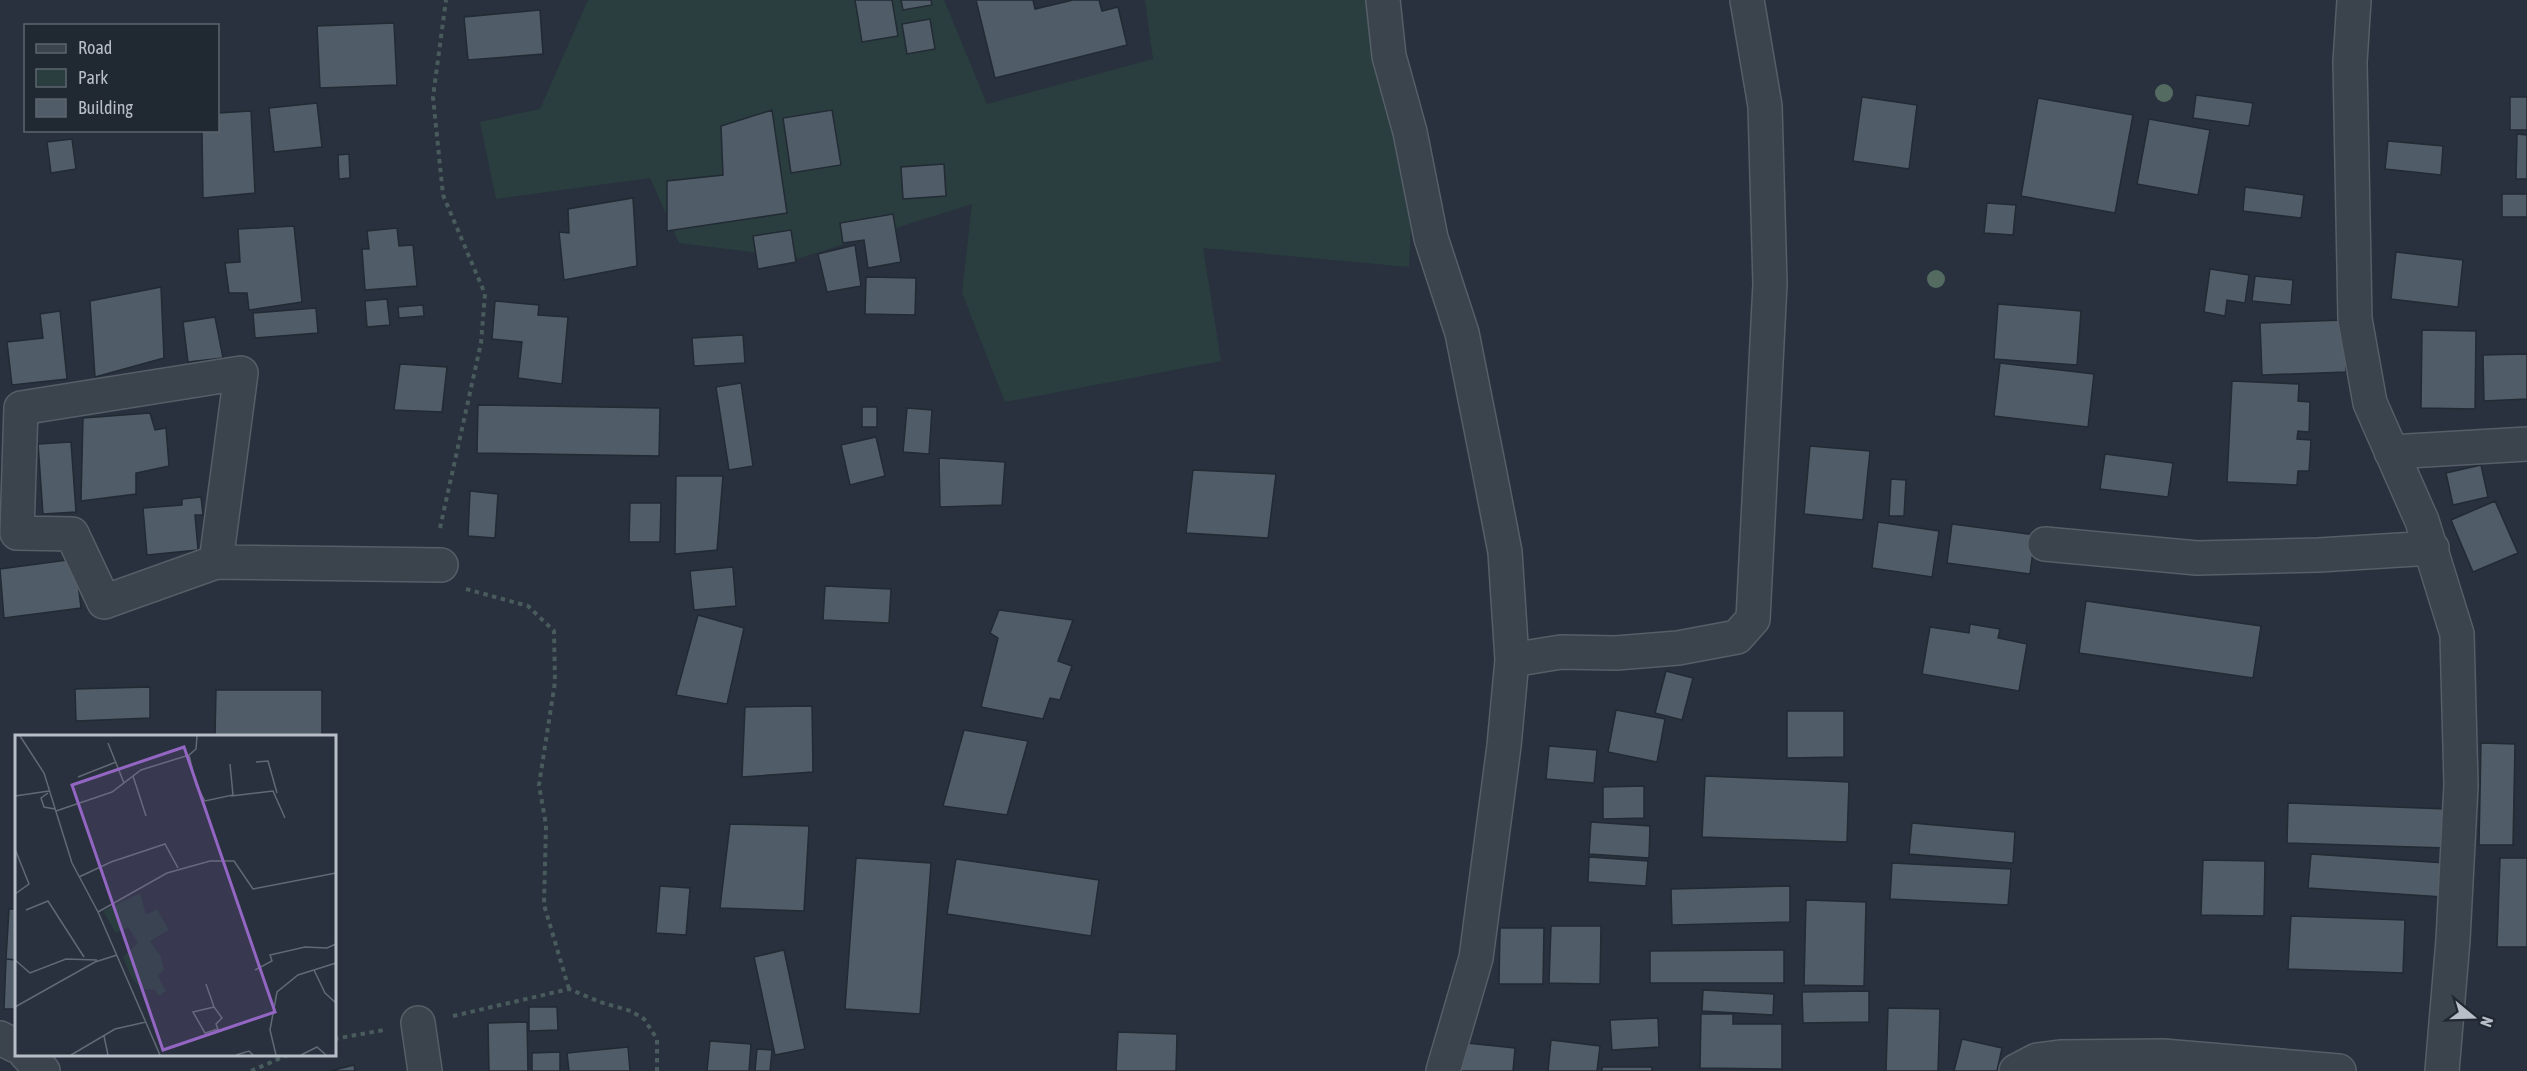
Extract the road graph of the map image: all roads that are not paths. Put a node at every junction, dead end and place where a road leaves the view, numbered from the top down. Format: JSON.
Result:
{"nodes":[{"id":1,"x":1383,"y":0,"type":"edge"},
{"id":2,"x":1747,"y":0,"type":"edge"},
{"id":3,"x":2354,"y":0,"type":"edge"},
{"id":4,"x":2527,"y":444,"type":"edge"},
{"id":5,"x":2391,"y":452,"type":"junction"},
{"id":6,"x":2045,"y":544,"type":"dead end"},
{"id":7,"x":2432,"y":548,"type":"junction"},
{"id":8,"x":216,"y":562,"type":"junction"},
{"id":9,"x":441,"y":565,"type":"road end"},
{"id":10,"x":1512,"y":660,"type":"junction"},
{"id":11,"x":418,"y":1023,"type":"dead end"},
{"id":12,"x":0,"y":1038,"type":"edge"},
{"id":13,"x":15,"y":1046,"type":"edge"},
{"id":14,"x":28,"y":1056,"type":"edge"},
{"id":15,"x":43,"y":1071,"type":"edge"},
{"id":16,"x":425,"y":1071,"type":"edge"},
{"id":17,"x":1443,"y":1071,"type":"edge"},
{"id":18,"x":2016,"y":1071,"type":"edge"},
{"id":19,"x":2339,"y":1071,"type":"edge"},
{"id":20,"x":2442,"y":1071,"type":"edge"}],
"edges":[{"from":1,"to":10,"type":"street"},
{"from":2,"to":10,"type":"street"},
{"from":3,"to":5,"type":"street"},
{"from":4,"to":5,"type":"street"},
{"from":5,"to":7,"type":"street"},
{"from":6,"to":7,"type":"street"},
{"from":7,"to":20,"type":"street"},
{"from":8,"to":8,"type":"street"},
{"from":8,"to":9,"type":"street"},
{"from":10,"to":17,"type":"street"},
{"from":11,"to":16,"type":"street"},
{"from":12,"to":13,"type":"street"},
{"from":14,"to":15,"type":"street"},
{"from":18,"to":19,"type":"street"}]}
